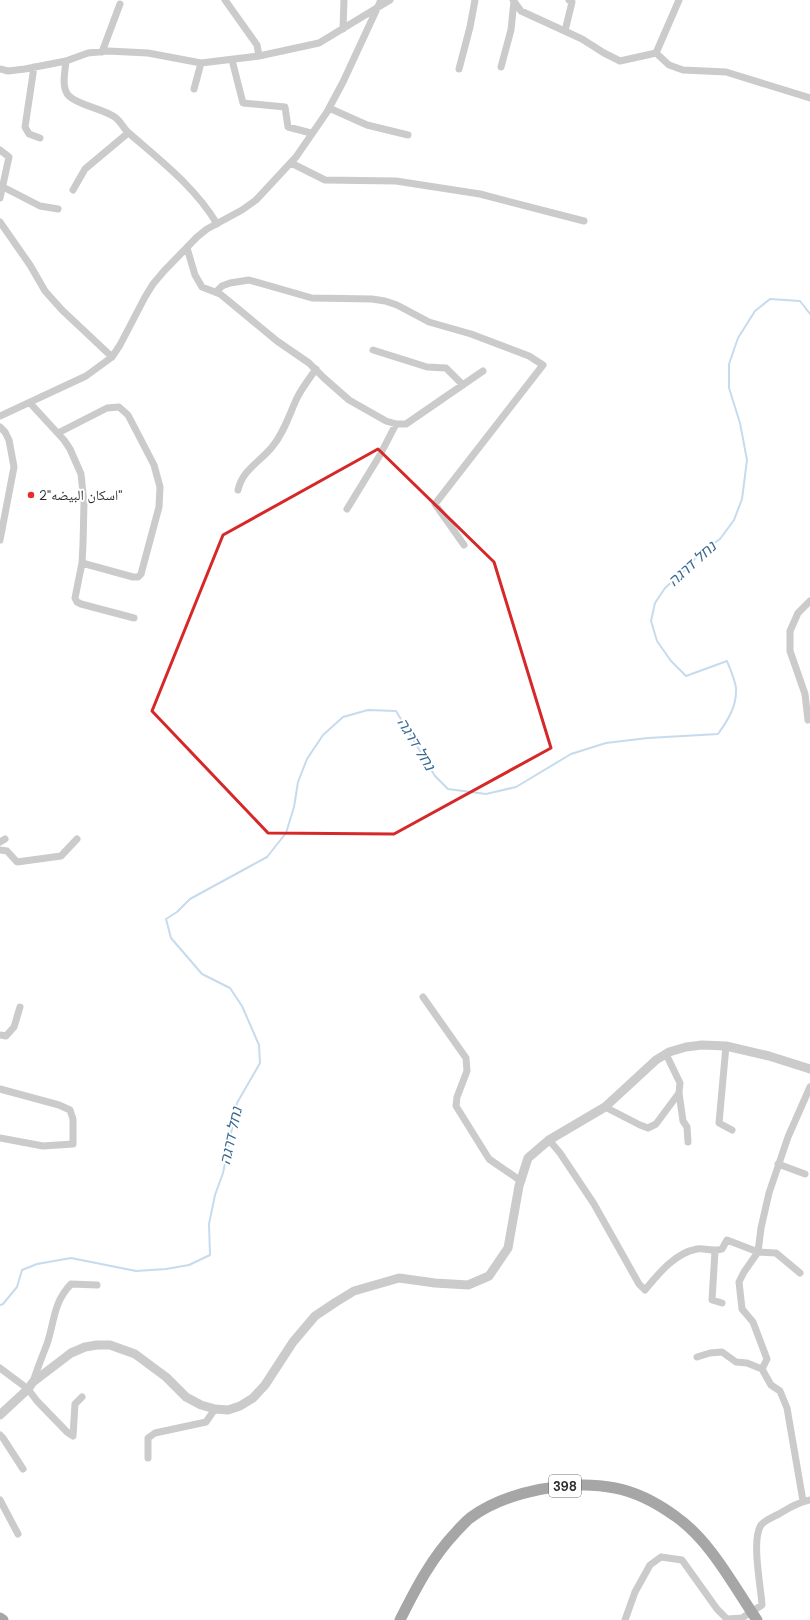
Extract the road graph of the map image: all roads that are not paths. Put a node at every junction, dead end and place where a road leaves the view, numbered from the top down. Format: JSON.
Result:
{"nodes":[{"id":1,"x":225,"y":0,"type":"edge"},
{"id":2,"x":344,"y":0,"type":"edge"},
{"id":3,"x":382,"y":0,"type":"edge"},
{"id":4,"x":390,"y":0,"type":"edge"},
{"id":5,"x":475,"y":0,"type":"edge"},
{"id":6,"x":514,"y":0,"type":"edge"},
{"id":7,"x":569,"y":0,"type":"edge"},
{"id":8,"x":679,"y":0,"type":"edge"},
{"id":9,"x":120,"y":4,"type":"dead end"},
{"id":10,"x":378,"y":7,"type":"junction"},
{"id":11,"x":343,"y":29,"type":"junction"},
{"id":12,"x":565,"y":31,"type":"junction"},
{"id":13,"x":102,"y":52,"type":"junction"},
{"id":14,"x":656,"y":53,"type":"junction"},
{"id":15,"x":259,"y":56,"type":"junction"},
{"id":16,"x":232,"y":60,"type":"junction"},
{"id":17,"x":66,"y":61,"type":"junction"},
{"id":18,"x":201,"y":63,"type":"junction"},
{"id":19,"x":34,"y":67,"type":"junction"},
{"id":20,"x":501,"y":67,"type":"dead end"},
{"id":21,"x":0,"y":69,"type":"edge"},
{"id":22,"x":459,"y":69,"type":"dead end"},
{"id":23,"x":194,"y":89,"type":"dead end"},
{"id":24,"x":810,"y":98,"type":"edge"},
{"id":25,"x":329,"y":108,"type":"junction"},
{"id":26,"x":128,"y":133,"type":"junction"},
{"id":27,"x":311,"y":133,"type":"junction"},
{"id":28,"x":408,"y":134,"type":"dead end"},
{"id":29,"x":40,"y":138,"type":"dead end"},
{"id":30,"x":0,"y":150,"type":"edge"},
{"id":31,"x":291,"y":162,"type":"junction"},
{"id":32,"x":3,"y":187,"type":"junction"},
{"id":33,"x":73,"y":190,"type":"dead end"},
{"id":34,"x":0,"y":198,"type":"edge"},
{"id":35,"x":58,"y":210,"type":"dead end"},
{"id":36,"x":584,"y":221,"type":"dead end"},
{"id":37,"x":0,"y":222,"type":"edge"},
{"id":38,"x":216,"y":224,"type":"junction"},
{"id":39,"x":187,"y":248,"type":"junction"},
{"id":40,"x":216,"y":292,"type":"junction"},
{"id":41,"x":373,"y":350,"type":"dead end"},
{"id":42,"x":112,"y":357,"type":"junction"},
{"id":43,"x":316,"y":369,"type":"junction"},
{"id":44,"x":483,"y":371,"type":"dead end"},
{"id":45,"x":463,"y":385,"type":"junction"},
{"id":46,"x":30,"y":403,"type":"junction"},
{"id":47,"x":0,"y":415,"type":"edge"},
{"id":48,"x":396,"y":424,"type":"junction"},
{"id":49,"x":0,"y":428,"type":"edge"},
{"id":50,"x":58,"y":433,"type":"junction"},
{"id":51,"x":238,"y":490,"type":"dead end"},
{"id":52,"x":347,"y":509,"type":"dead end"},
{"id":53,"x":0,"y":540,"type":"edge"},
{"id":54,"x":464,"y":544,"type":"dead end"},
{"id":55,"x":82,"y":563,"type":"junction"},
{"id":56,"x":810,"y":601,"type":"edge"},
{"id":57,"x":134,"y":618,"type":"dead end"},
{"id":58,"x":808,"y":720,"type":"dead end"},
{"id":59,"x":77,"y":839,"type":"dead end"},
{"id":60,"x":0,"y":850,"type":"edge"},
{"id":61,"x":423,"y":997,"type":"dead end"},
{"id":62,"x":20,"y":1007,"type":"dead end"},
{"id":63,"x":0,"y":1035,"type":"edge"},
{"id":64,"x":726,"y":1046,"type":"junction"},
{"id":65,"x":666,"y":1054,"type":"junction"},
{"id":66,"x":810,"y":1069,"type":"edge"},
{"id":67,"x":810,"y":1087,"type":"edge"},
{"id":68,"x":0,"y":1090,"type":"edge"},
{"id":69,"x":679,"y":1093,"type":"junction"},
{"id":70,"x":605,"y":1107,"type":"junction"},
{"id":71,"x":732,"y":1130,"type":"dead end"},
{"id":72,"x":0,"y":1138,"type":"edge"},
{"id":73,"x":549,"y":1140,"type":"junction"},
{"id":74,"x":688,"y":1142,"type":"dead end"},
{"id":75,"x":778,"y":1164,"type":"junction"},
{"id":76,"x":804,"y":1174,"type":"dead end"},
{"id":77,"x":520,"y":1181,"type":"junction"},
{"id":78,"x":715,"y":1251,"type":"junction"},
{"id":79,"x":758,"y":1252,"type":"junction"},
{"id":80,"x":800,"y":1273,"type":"dead end"},
{"id":81,"x":97,"y":1285,"type":"dead end"},
{"id":82,"x":722,"y":1303,"type":"dead end"},
{"id":83,"x":697,"y":1357,"type":"dead end"},
{"id":84,"x":0,"y":1368,"type":"edge"},
{"id":85,"x":762,"y":1369,"type":"junction"},
{"id":86,"x":30,"y":1385,"type":"junction"},
{"id":87,"x":82,"y":1397,"type":"dead end"},
{"id":88,"x":215,"y":1409,"type":"junction"},
{"id":89,"x":0,"y":1415,"type":"edge"},
{"id":90,"x":0,"y":1436,"type":"edge"},
{"id":91,"x":148,"y":1458,"type":"dead end"},
{"id":92,"x":23,"y":1469,"type":"dead end"},
{"id":93,"x":0,"y":1500,"type":"edge"},
{"id":94,"x":806,"y":1500,"type":"edge"},
{"id":95,"x":18,"y":1534,"type":"dead end"},
{"id":96,"x":0,"y":1618,"type":"edge"},
{"id":97,"x":2,"y":1620,"type":"edge"},
{"id":98,"x":400,"y":1620,"type":"edge"},
{"id":99,"x":625,"y":1620,"type":"edge"},
{"id":100,"x":757,"y":1620,"type":"edge"}],
"edges":[{"from":1,"to":15,"type":"street"},
{"from":2,"to":11,"type":"street"},
{"from":3,"to":10,"type":"street"},
{"from":4,"to":10,"type":"street"},
{"from":5,"to":22,"type":"street"},
{"from":6,"to":12,"type":"street"},
{"from":6,"to":20,"type":"street"},
{"from":7,"to":12,"type":"street"},
{"from":8,"to":14,"type":"street"},
{"from":9,"to":13,"type":"street"},
{"from":10,"to":11,"type":"street"},
{"from":10,"to":25,"type":"street"},
{"from":11,"to":15,"type":"street"},
{"from":12,"to":14,"type":"street"},
{"from":13,"to":17,"type":"street"},
{"from":13,"to":18,"type":"street"},
{"from":14,"to":24,"type":"street"},
{"from":15,"to":16,"type":"street"},
{"from":16,"to":18,"type":"street"},
{"from":16,"to":27,"type":"street"},
{"from":17,"to":19,"type":"street"},
{"from":17,"to":26,"type":"street"},
{"from":18,"to":23,"type":"street"},
{"from":19,"to":21,"type":"street"},
{"from":19,"to":29,"type":"street"},
{"from":25,"to":27,"type":"street"},
{"from":25,"to":28,"type":"street"},
{"from":26,"to":33,"type":"street"},
{"from":26,"to":38,"type":"street"},
{"from":27,"to":31,"type":"street"},
{"from":30,"to":32,"type":"street"},
{"from":31,"to":36,"type":"street"},
{"from":31,"to":38,"type":"street"},
{"from":32,"to":34,"type":"street"},
{"from":32,"to":35,"type":"street"},
{"from":37,"to":42,"type":"street"},
{"from":38,"to":39,"type":"street"},
{"from":39,"to":40,"type":"street"},
{"from":39,"to":42,"type":"street"},
{"from":40,"to":43,"type":"street"},
{"from":40,"to":54,"type":"street"},
{"from":41,"to":45,"type":"street"},
{"from":42,"to":46,"type":"street"},
{"from":43,"to":48,"type":"street"},
{"from":43,"to":51,"type":"street"},
{"from":44,"to":45,"type":"street"},
{"from":45,"to":48,"type":"street"},
{"from":46,"to":47,"type":"street"},
{"from":46,"to":50,"type":"street"},
{"from":48,"to":52,"type":"street"},
{"from":49,"to":53,"type":"street"},
{"from":50,"to":55,"type":"street"},
{"from":50,"to":55,"type":"street"},
{"from":55,"to":57,"type":"street"},
{"from":56,"to":58,"type":"street"},
{"from":59,"to":60,"type":"street"},
{"from":61,"to":77,"type":"street"},
{"from":62,"to":63,"type":"street"},
{"from":64,"to":65,"type":"street"},
{"from":64,"to":66,"type":"street"},
{"from":64,"to":71,"type":"street"},
{"from":65,"to":69,"type":"street"},
{"from":65,"to":70,"type":"street"},
{"from":67,"to":75,"type":"street"},
{"from":68,"to":72,"type":"street"},
{"from":69,"to":70,"type":"street"},
{"from":69,"to":74,"type":"street"},
{"from":70,"to":73,"type":"street"},
{"from":73,"to":77,"type":"street"},
{"from":73,"to":78,"type":"street"},
{"from":75,"to":76,"type":"street"},
{"from":75,"to":79,"type":"street"},
{"from":77,"to":88,"type":"street"},
{"from":78,"to":79,"type":"street"},
{"from":78,"to":82,"type":"street"},
{"from":79,"to":80,"type":"street"},
{"from":79,"to":85,"type":"street"},
{"from":81,"to":86,"type":"street"},
{"from":83,"to":85,"type":"street"},
{"from":84,"to":86,"type":"street"},
{"from":85,"to":94,"type":"street"},
{"from":86,"to":87,"type":"street"},
{"from":86,"to":88,"type":"street"},
{"from":86,"to":89,"type":"street"},
{"from":88,"to":91,"type":"street"},
{"from":90,"to":92,"type":"street"},
{"from":93,"to":95,"type":"street"},
{"from":94,"to":99,"type":"street"},
{"from":96,"to":97,"type":"main road"},
{"from":98,"to":100,"type":"main road","number":"398"}]}
